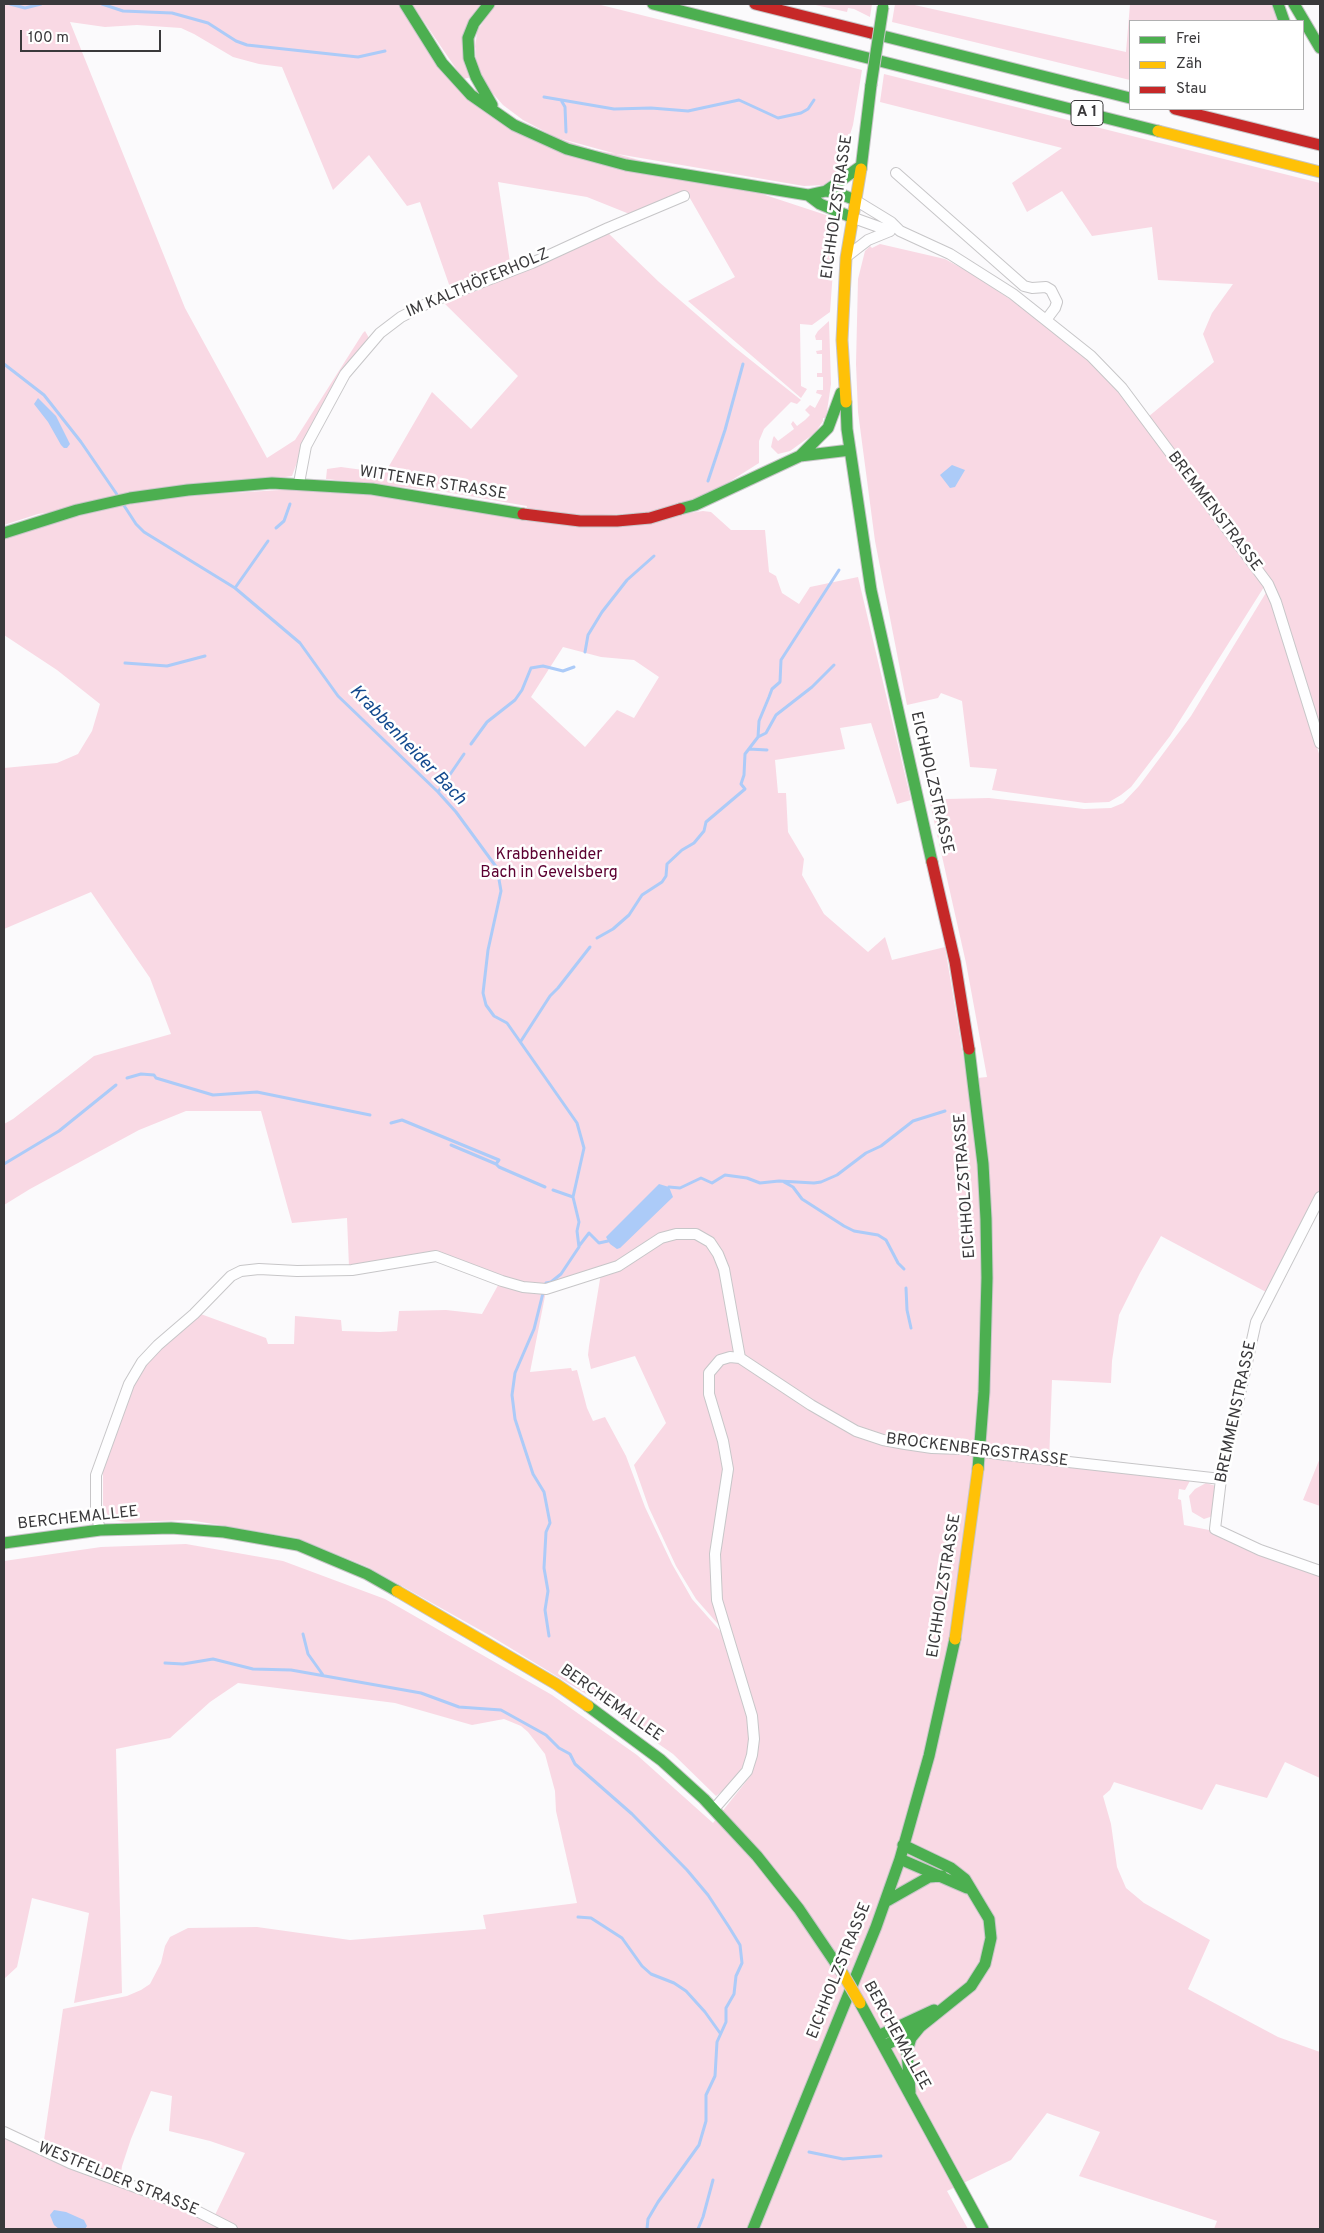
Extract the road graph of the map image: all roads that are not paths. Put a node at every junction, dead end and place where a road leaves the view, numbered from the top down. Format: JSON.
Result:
{"nodes":[{"id":1,"x":405,"y":4,"type":"edge"},
{"id":2,"x":489,"y":4,"type":"edge"},
{"id":3,"x":653,"y":4,"type":"edge"},
{"id":4,"x":754,"y":4,"type":"edge"},
{"id":5,"x":1278,"y":4,"type":"edge"},
{"id":6,"x":1294,"y":4,"type":"edge"},
{"id":7,"x":884,"y":5,"type":"edge"},
{"id":8,"x":1284,"y":20,"type":"edge"},
{"id":9,"x":1303,"y":20,"type":"edge"},
{"id":10,"x":1304,"y":21,"type":"edge"},
{"id":11,"x":1320,"y":48,"type":"edge"},
{"id":12,"x":1129,"y":98,"type":"edge"},
{"id":13,"x":1179,"y":110,"type":"edge"},
{"id":14,"x":497,"y":112,"type":"junction"},
{"id":15,"x":1320,"y":145,"type":"edge"},
{"id":16,"x":861,"y":166,"type":"junction"},
{"id":17,"x":1320,"y":172,"type":"edge"},
{"id":18,"x":896,"y":173,"type":"dead end"},
{"id":19,"x":826,"y":191,"type":"junction"},
{"id":20,"x":808,"y":195,"type":"junction"},
{"id":21,"x":684,"y":196,"type":"dead end"},
{"id":22,"x":855,"y":200,"type":"junction"},
{"id":23,"x":852,"y":217,"type":"junction"},
{"id":24,"x":895,"y":231,"type":"junction"},
{"id":25,"x":846,"y":258,"type":"junction"},
{"id":26,"x":1046,"y":320,"type":"junction"},
{"id":27,"x":844,"y":387,"type":"junction"},
{"id":28,"x":850,"y":450,"type":"junction"},
{"id":29,"x":800,"y":456,"type":"junction"},
{"id":30,"x":299,"y":483,"type":"junction"},
{"id":31,"x":4,"y":533,"type":"edge"},
{"id":32,"x":1320,"y":743,"type":"edge"},
{"id":33,"x":1320,"y":1197,"type":"edge"},
{"id":34,"x":740,"y":1358,"type":"junction"},
{"id":35,"x":1221,"y":1479,"type":"junction"},
{"id":36,"x":100,"y":1530,"type":"junction"},
{"id":37,"x":4,"y":1543,"type":"edge"},
{"id":38,"x":1320,"y":1572,"type":"edge"},
{"id":39,"x":714,"y":1810,"type":"junction"},
{"id":40,"x":904,"y":1845,"type":"junction"},
{"id":41,"x":900,"y":1859,"type":"junction"},
{"id":42,"x":942,"y":1876,"type":"junction"},
{"id":43,"x":973,"y":1891,"type":"junction"},
{"id":44,"x":885,"y":1902,"type":"junction"},
{"id":45,"x":942,"y":2008,"type":"junction"},
{"id":46,"x":920,"y":2027,"type":"junction"},
{"id":47,"x":881,"y":2041,"type":"junction"},
{"id":48,"x":910,"y":2092,"type":"junction"},
{"id":49,"x":4,"y":2132,"type":"edge"},
{"id":50,"x":232,"y":2229,"type":"edge"},
{"id":51,"x":753,"y":2229,"type":"edge"},
{"id":52,"x":983,"y":2229,"type":"edge"}],
"edges":[{"from":1,"to":14,"type":"main road"},
{"from":2,"to":14,"type":"main road"},
{"from":3,"to":17,"type":"main road","number":"A 1"},
{"from":4,"to":12,"type":"main road","number":"A 1"},
{"from":5,"to":8,"type":"main road"},
{"from":6,"to":9,"type":"main road"},
{"from":7,"to":16,"type":"main road","name":"EICHHOLZSTRASSE","bridge":true},
{"from":10,"to":11,"type":"main road"},
{"from":13,"to":15,"type":"main road"},
{"from":14,"to":20,"type":"main road"},
{"from":16,"to":19,"type":"main road"},
{"from":16,"to":22,"type":"main road","name":"EICHHOLZSTRASSE"},
{"from":18,"to":26,"type":"street"},
{"from":19,"to":20,"type":"main road"},
{"from":19,"to":22,"type":"main road"},
{"from":20,"to":23,"type":"main road"},
{"from":21,"to":30,"type":"street","name":"IM KALTHÖFERHOLZ"},
{"from":22,"to":23,"type":"main road","name":"EICHHOLZSTRASSE"},
{"from":22,"to":24,"type":"street","name":"BREMMENSTRASSE"},
{"from":23,"to":24,"type":"street","name":"BREMMENSTRASSE"},
{"from":23,"to":25,"type":"main road","name":"EICHHOLZSTRASSE"},
{"from":24,"to":25,"type":"street"},
{"from":24,"to":26,"type":"street","name":"BREMMENSTRASSE"},
{"from":25,"to":27,"type":"main road","name":"EICHHOLZSTRASSE"},
{"from":26,"to":32,"type":"street","name":"BREMMENSTRASSE"},
{"from":27,"to":28,"type":"main road","name":"EICHHOLZSTRASSE"},
{"from":27,"to":29,"type":"main road"},
{"from":28,"to":29,"type":"main road","name":"WITTENER STRASSE"},
{"from":28,"to":40,"type":"main road","name":"EICHHOLZSTRASSE"},
{"from":29,"to":30,"type":"main road","name":"WITTENER STRASSE"},
{"from":30,"to":31,"type":"main road","name":"WITTENER STRASSE"},
{"from":33,"to":35,"type":"street","name":"BREMMENSTRASSE"},
{"from":34,"to":35,"type":"street","name":"BROCKENBERGSTRASSE","bridge":true},
{"from":34,"to":36,"type":"street"},
{"from":34,"to":39,"type":"street"},
{"from":35,"to":38,"type":"street","name":"BREMMENSTRASSE"},
{"from":36,"to":37,"type":"main road","name":"BERCHEMALLEE"},
{"from":36,"to":39,"type":"main road","name":"BERCHEMALLEE"},
{"from":39,"to":47,"type":"main road","name":"BERCHEMALLEE","bridge":true},
{"from":40,"to":41,"type":"main road","name":"EICHHOLZSTRASSE"},
{"from":40,"to":43,"type":"main road"},
{"from":41,"to":42,"type":"main road"},
{"from":41,"to":44,"type":"main road","name":"EICHHOLZSTRASSE"},
{"from":42,"to":43,"type":"main road"},
{"from":42,"to":44,"type":"main road"},
{"from":43,"to":45,"type":"main road"},
{"from":44,"to":51,"type":"main road","name":"EICHHOLZSTRASSE"},
{"from":45,"to":46,"type":"main road"},
{"from":45,"to":47,"type":"main road"},
{"from":46,"to":47,"type":"main road"},
{"from":46,"to":48,"type":"main road"},
{"from":47,"to":48,"type":"main road","name":"BERCHEMALLEE"},
{"from":48,"to":52,"type":"main road","name":"BERCHEMALLEE"},
{"from":49,"to":50,"type":"street","name":"WESTFELDER STRASSE"}]}
